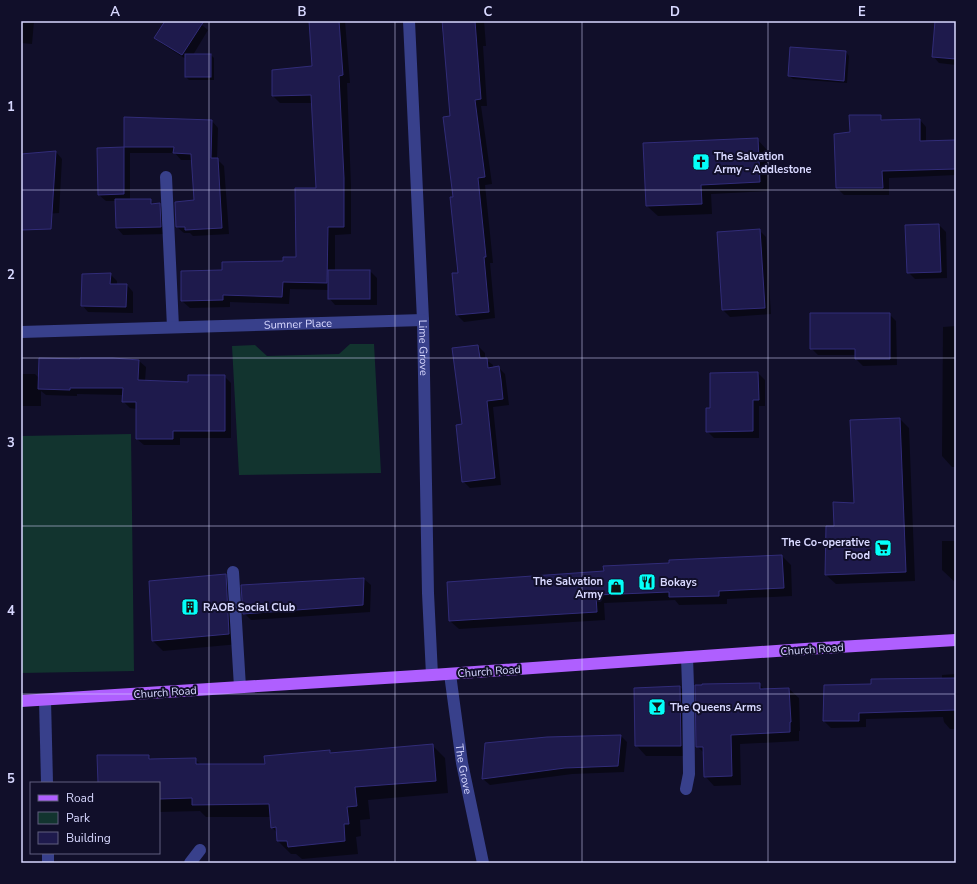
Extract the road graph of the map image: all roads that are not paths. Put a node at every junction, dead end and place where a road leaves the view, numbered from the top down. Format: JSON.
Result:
{"nodes":[{"id":1,"x":409,"y":21,"type":"edge"},
{"id":2,"x":166,"y":177,"type":"dead end"},
{"id":3,"x":423,"y":320,"type":"junction"},
{"id":4,"x":173,"y":327,"type":"junction"},
{"id":5,"x":21,"y":332,"type":"edge"},
{"id":6,"x":233,"y":572,"type":"dead end"},
{"id":7,"x":956,"y":640,"type":"edge"},
{"id":8,"x":687,"y":657,"type":"junction"},
{"id":9,"x":450,"y":674,"type":"junction"},
{"id":10,"x":432,"y":676,"type":"junction"},
{"id":11,"x":240,"y":687,"type":"junction"},
{"id":12,"x":45,"y":700,"type":"junction"},
{"id":13,"x":21,"y":701,"type":"edge"},
{"id":14,"x":47,"y":782,"type":"edge"},
{"id":15,"x":686,"y":789,"type":"dead end"},
{"id":16,"x":200,"y":850,"type":"dead end"},
{"id":17,"x":190,"y":863,"type":"edge"},
{"id":18,"x":483,"y":863,"type":"edge"}],
"edges":[{"from":1,"to":3,"type":"street","name":"Lime Grove"},
{"from":2,"to":4,"type":"street"},
{"from":3,"to":4,"type":"street","name":"Sumner Place"},
{"from":3,"to":10,"type":"street","name":"Lime Grove"},
{"from":4,"to":5,"type":"street","name":"Sumner Place"},
{"from":6,"to":11,"type":"street"},
{"from":7,"to":8,"type":"main road","name":"Church Road"},
{"from":8,"to":9,"type":"main road","name":"Church Road"},
{"from":8,"to":15,"type":"street"},
{"from":9,"to":10,"type":"main road","name":"Church Road"},
{"from":9,"to":18,"type":"street","name":"The Grove"},
{"from":10,"to":11,"type":"main road","name":"Church Road"},
{"from":11,"to":12,"type":"main road","name":"Church Road"},
{"from":12,"to":13,"type":"main road","name":"Church Road"},
{"from":12,"to":14,"type":"street"},
{"from":16,"to":17,"type":"street"}]}
